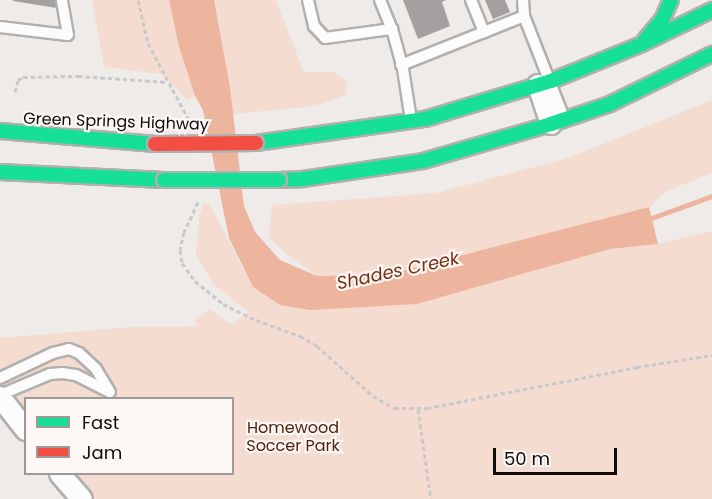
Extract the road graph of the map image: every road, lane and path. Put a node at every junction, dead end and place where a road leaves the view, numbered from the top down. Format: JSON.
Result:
{"nodes":[{"id":1,"x":62,"y":0,"type":"edge"},
{"id":2,"x":308,"y":0,"type":"edge"},
{"id":3,"x":380,"y":0,"type":"edge"},
{"id":4,"x":471,"y":0,"type":"edge"},
{"id":5,"x":523,"y":0,"type":"edge"},
{"id":6,"x":671,"y":0,"type":"edge"},
{"id":7,"x":712,"y":10,"type":"edge"},
{"id":8,"x":524,"y":16,"type":"junction"},
{"id":9,"x":0,"y":27,"type":"edge"},
{"id":10,"x":392,"y":29,"type":"junction"},
{"id":11,"x":484,"y":32,"type":"junction"},
{"id":12,"x":642,"y":44,"type":"junction"},
{"id":13,"x":708,"y":57,"type":"edge"},
{"id":14,"x":401,"y":65,"type":"junction"},
{"id":15,"x":168,"y":82,"type":"dead end"},
{"id":16,"x":544,"y":83,"type":"junction"},
{"id":17,"x":15,"y":92,"type":"dead end"},
{"id":18,"x":411,"y":122,"type":"junction"},
{"id":19,"x":557,"y":122,"type":"junction"},
{"id":20,"x":0,"y":131,"type":"edge"},
{"id":21,"x":0,"y":172,"type":"edge"},
{"id":22,"x":280,"y":328,"type":"dead end"},
{"id":23,"x":712,"y":355,"type":"edge"},
{"id":24,"x":0,"y":378,"type":"edge"},
{"id":25,"x":0,"y":396,"type":"edge"},
{"id":26,"x":418,"y":409,"type":"junction"},
{"id":27,"x":24,"y":427,"type":"edge"},
{"id":28,"x":61,"y":475,"type":"edge"},
{"id":29,"x":82,"y":499,"type":"edge"},
{"id":30,"x":431,"y":499,"type":"edge"}],
"edges":[{"from":1,"to":9,"type":"lane"},
{"from":2,"to":10,"type":"lane"},
{"from":3,"to":10,"type":"lane"},
{"from":4,"to":11,"type":"lane"},
{"from":5,"to":8,"type":"lane"},
{"from":6,"to":12,"type":"main road"},
{"from":7,"to":12,"type":"main road","name":"Green Springs Highway"},
{"from":8,"to":11,"type":"lane"},
{"from":8,"to":16,"type":"lane"},
{"from":10,"to":14,"type":"lane"},
{"from":11,"to":14,"type":"lane"},
{"from":12,"to":16,"type":"main road","name":"Green Springs Highway"},
{"from":13,"to":19,"type":"main road"},
{"from":14,"to":18,"type":"lane"},
{"from":15,"to":17,"type":"path"},
{"from":16,"to":18,"type":"main road","name":"Green Springs Highway"},
{"from":16,"to":19,"type":"street"},
{"from":18,"to":20,"type":"main road","name":"Green Springs Highway","bridge":true},
{"from":19,"to":21,"type":"main road","bridge":true},
{"from":22,"to":26,"type":"path"},
{"from":23,"to":26,"type":"path"},
{"from":24,"to":25,"type":"lane"},
{"from":25,"to":27,"type":"street"},
{"from":26,"to":30,"type":"path"},
{"from":28,"to":29,"type":"street"}]}
